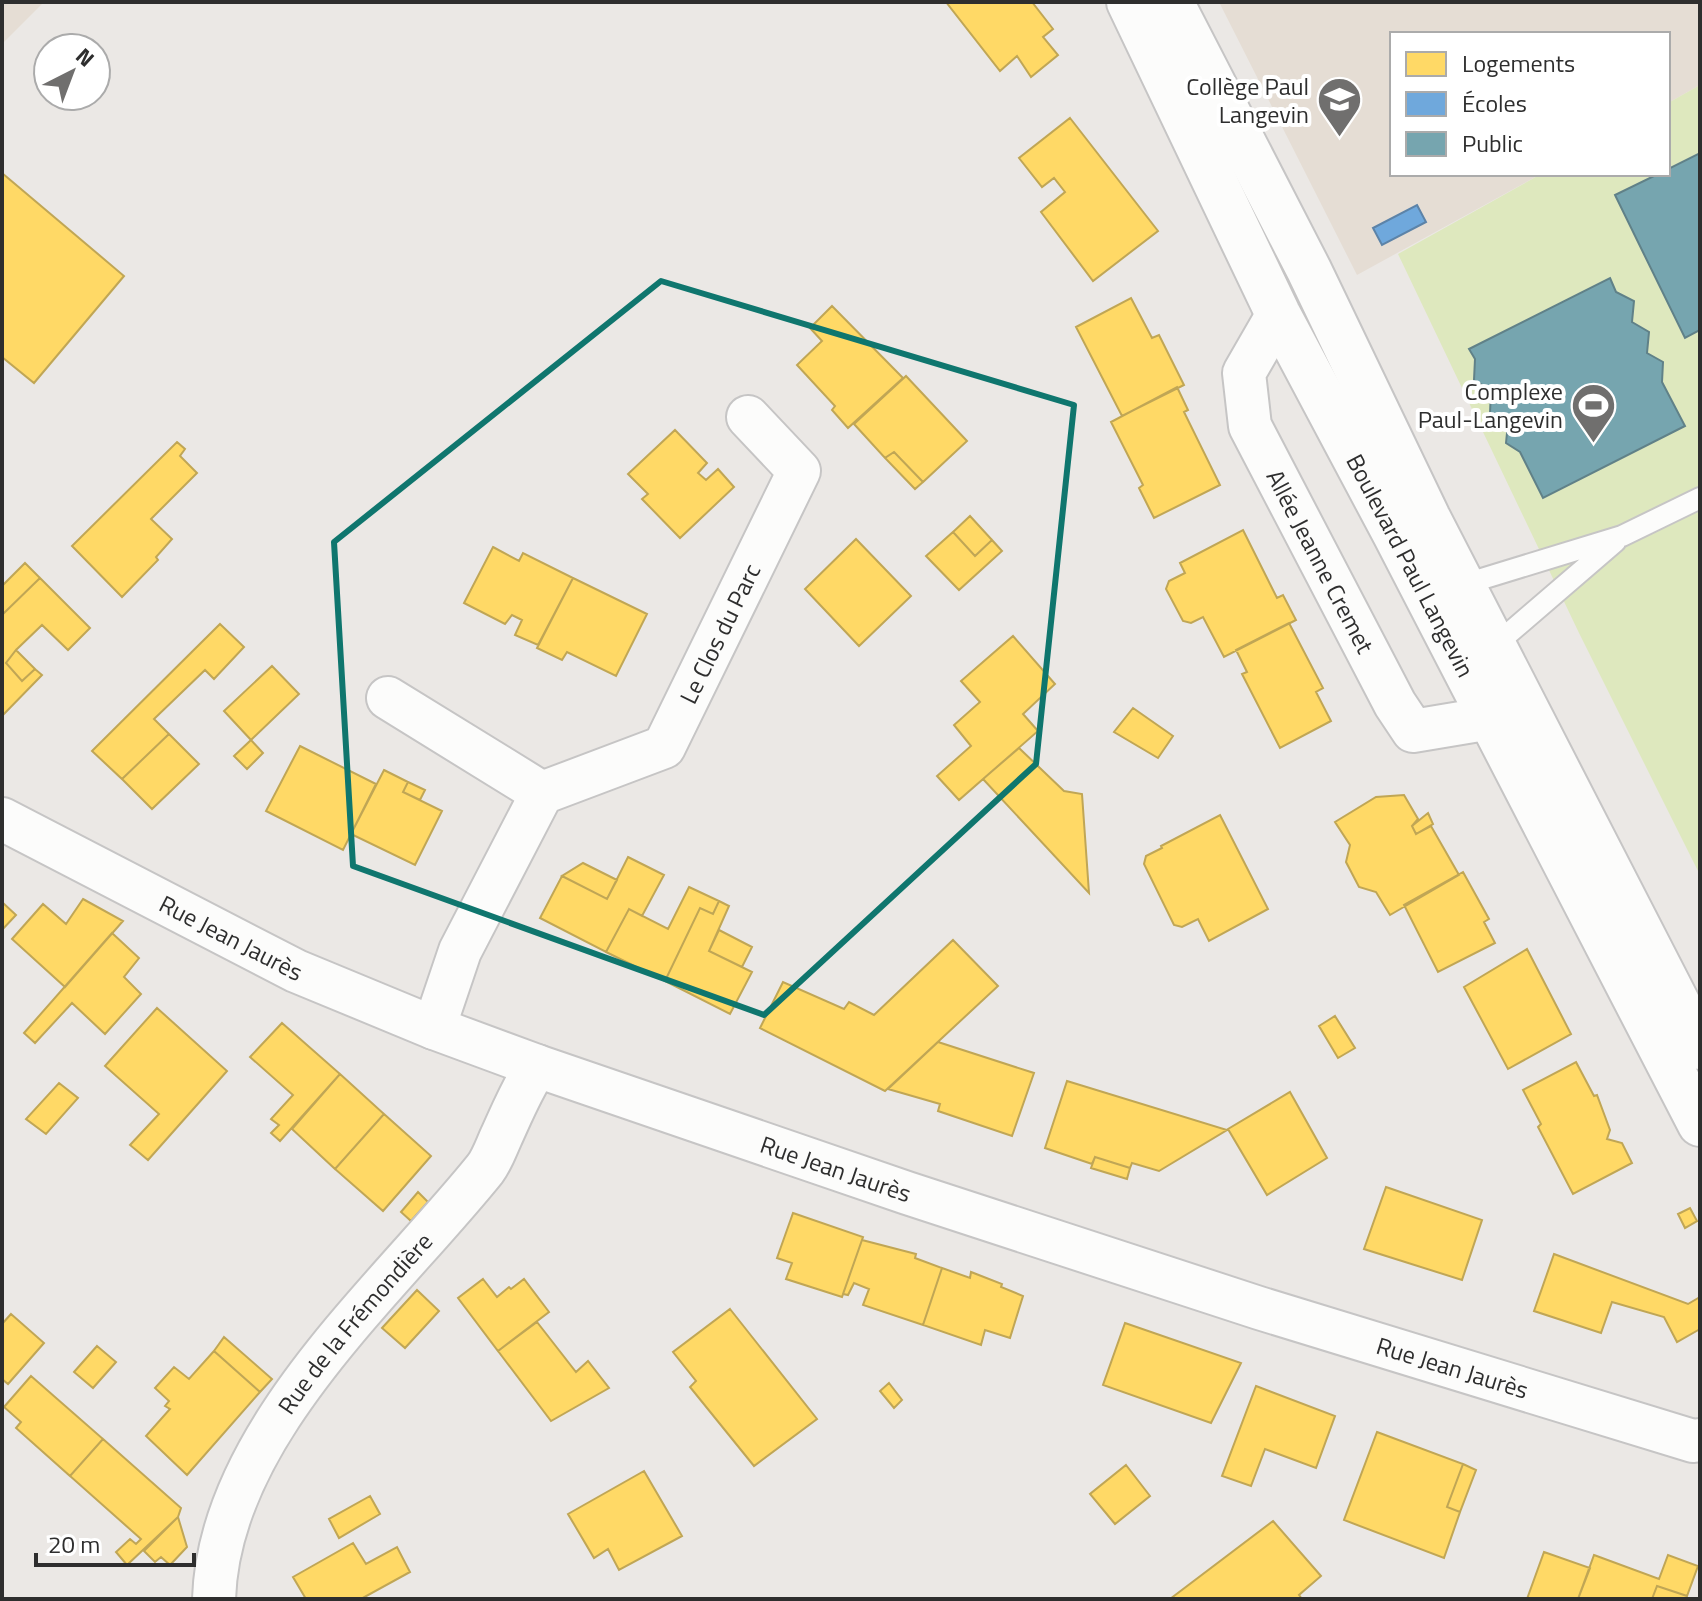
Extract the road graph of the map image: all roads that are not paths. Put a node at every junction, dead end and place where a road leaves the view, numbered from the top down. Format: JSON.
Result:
{"nodes":[{"id":1,"x":1129,"y":2,"type":"edge"},
{"id":2,"x":1171,"y":2,"type":"edge"},
{"id":3,"x":1278,"y":314,"type":"junction"},
{"id":4,"x":748,"y":417,"type":"dead end"},
{"id":5,"x":1700,"y":498,"type":"edge"},
{"id":6,"x":1622,"y":536,"type":"junction"},
{"id":7,"x":1462,"y":585,"type":"junction"},
{"id":8,"x":1494,"y":646,"type":"junction"},
{"id":9,"x":388,"y":698,"type":"dead end"},
{"id":10,"x":1491,"y":718,"type":"junction"},
{"id":11,"x":542,"y":793,"type":"junction"},
{"id":12,"x":2,"y":819,"type":"edge"},
{"id":13,"x":434,"y":1028,"type":"junction"},
{"id":14,"x":1700,"y":1047,"type":"edge"},
{"id":15,"x":537,"y":1066,"type":"junction"},
{"id":16,"x":1700,"y":1124,"type":"edge"},
{"id":17,"x":1700,"y":1440,"type":"edge"},
{"id":18,"x":214,"y":1599,"type":"edge"}],
"edges":[{"from":1,"to":3,"type":"street","name":"Boulevard Paul Langevin"},
{"from":2,"to":7,"type":"street","name":"Boulevard Paul Langevin"},
{"from":3,"to":10,"type":"street","name":"Boulevard Paul Langevin"},
{"from":3,"to":10,"type":"street","name":"Allée Jeanne Cremet"},
{"from":4,"to":11,"type":"street","name":"Le Clos du Parc"},
{"from":5,"to":6,"type":"lane"},
{"from":6,"to":7,"type":"lane"},
{"from":6,"to":8,"type":"lane"},
{"from":7,"to":8,"type":"street","name":"Boulevard Paul Langevin"},
{"from":8,"to":14,"type":"street","name":"Boulevard Paul Langevin"},
{"from":9,"to":11,"type":"street"},
{"from":10,"to":16,"type":"street","name":"Boulevard Paul Langevin"},
{"from":11,"to":13,"type":"street"},
{"from":12,"to":13,"type":"street","name":"Rue Jean Jaurès"},
{"from":13,"to":15,"type":"street","name":"Rue Jean Jaurès"},
{"from":15,"to":17,"type":"street","name":"Rue Jean Jaurès"},
{"from":15,"to":18,"type":"street","name":"Rue de la Frémondière"}]}
